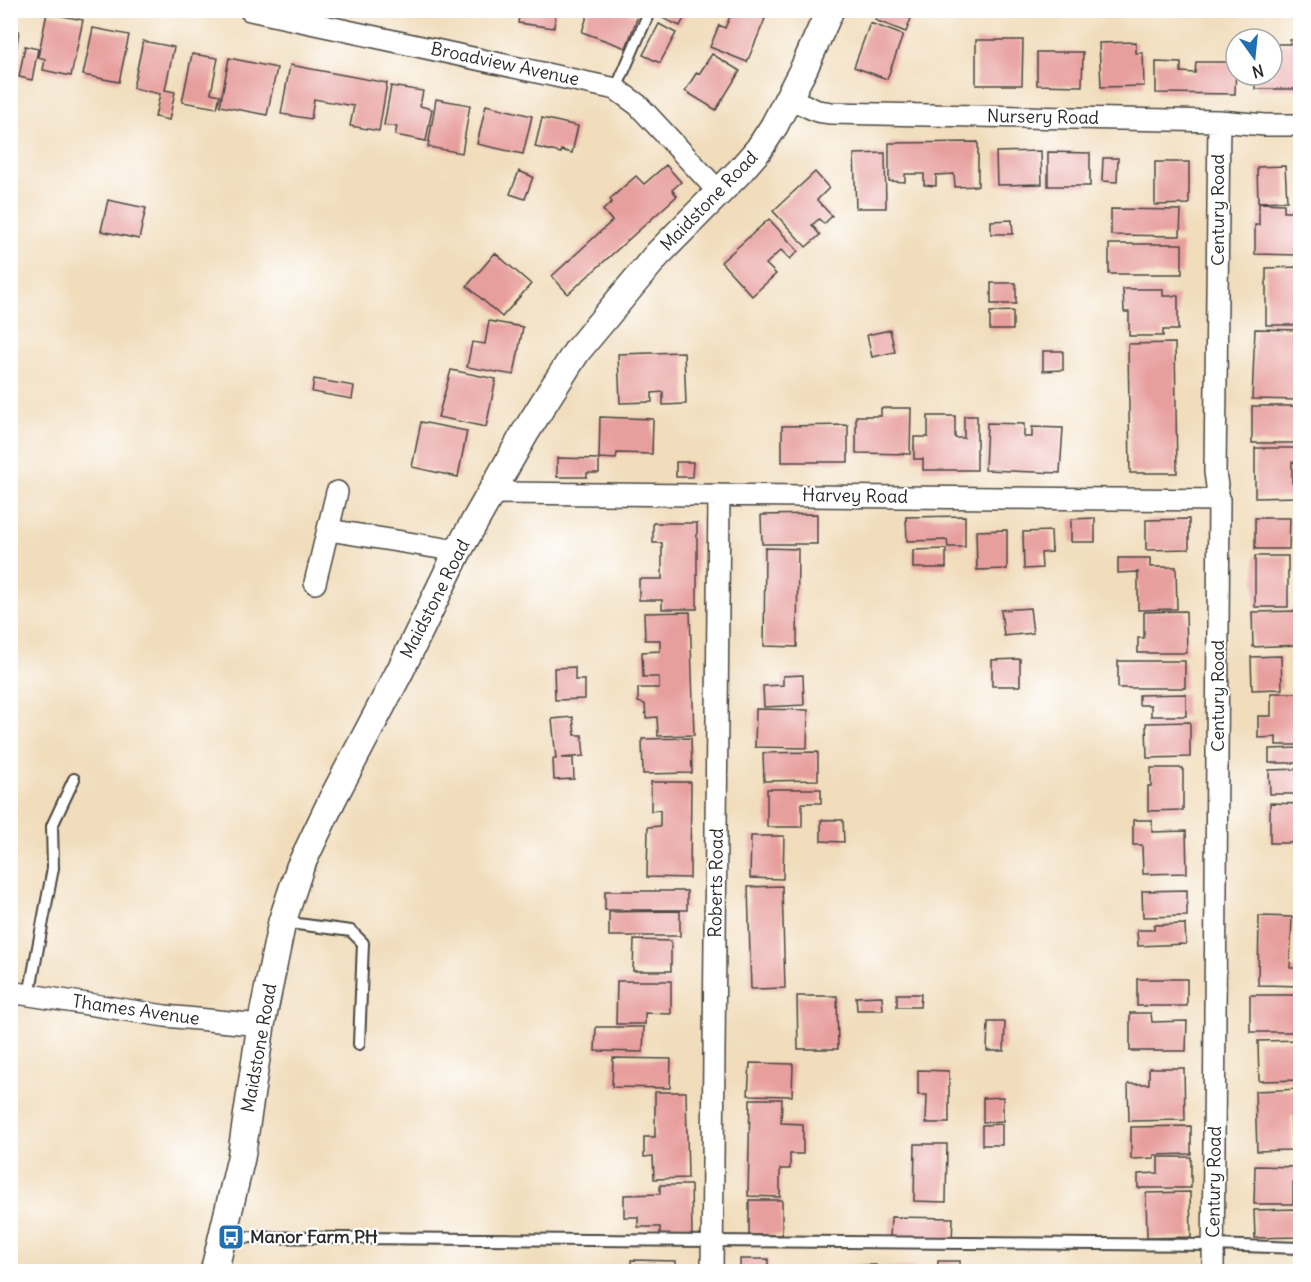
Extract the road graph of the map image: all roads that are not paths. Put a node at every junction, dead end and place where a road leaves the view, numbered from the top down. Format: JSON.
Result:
{"nodes":[{"id":1,"x":250,"y":10,"type":"edge"},
{"id":2,"x":650,"y":10,"type":"edge"},
{"id":3,"x":830,"y":10,"type":"edge"},
{"id":4,"x":616,"y":89,"type":"junction"},
{"id":5,"x":789,"y":98,"type":"junction"},
{"id":6,"x":1219,"y":121,"type":"junction"},
{"id":7,"x":1300,"y":125,"type":"edge"},
{"id":8,"x":718,"y":192,"type":"junction"},
{"id":9,"x":337,"y":492,"type":"dead end"},
{"id":10,"x":492,"y":492,"type":"junction"},
{"id":11,"x":720,"y":495,"type":"junction"},
{"id":12,"x":1219,"y":500,"type":"junction"},
{"id":13,"x":329,"y":530,"type":"junction"},
{"id":14,"x":458,"y":551,"type":"junction"},
{"id":15,"x":315,"y":583,"type":"dead end"},
{"id":16,"x":74,"y":779,"type":"dead end"},
{"id":17,"x":282,"y":922,"type":"junction"},
{"id":18,"x":20,"y":993,"type":"edge"},
{"id":19,"x":261,"y":1025,"type":"junction"},
{"id":20,"x":359,"y":1044,"type":"dead end"},
{"id":21,"x":223,"y":1236,"type":"junction"},
{"id":22,"x":712,"y":1241,"type":"junction"},
{"id":23,"x":1213,"y":1245,"type":"junction"},
{"id":24,"x":1300,"y":1248,"type":"edge"},
{"id":25,"x":214,"y":1272,"type":"edge"},
{"id":26,"x":712,"y":1272,"type":"edge"},
{"id":27,"x":1213,"y":1272,"type":"edge"}],
"edges":[{"from":1,"to":4,"type":"street","name":"Broadview Avenue"},
{"from":2,"to":4,"type":"lane"},
{"from":3,"to":5,"type":"street","name":"Maidstone Road"},
{"from":4,"to":8,"type":"street","name":"Broadview Avenue"},
{"from":5,"to":6,"type":"street","name":"Nursery Road"},
{"from":5,"to":8,"type":"street","name":"Maidstone Road"},
{"from":6,"to":7,"type":"street","name":"Nursery Road"},
{"from":6,"to":12,"type":"street","name":"Century Road"},
{"from":8,"to":10,"type":"street","name":"Maidstone Road"},
{"from":9,"to":13,"type":"street"},
{"from":10,"to":11,"type":"street","name":"Harvey Road"},
{"from":10,"to":14,"type":"street","name":"Maidstone Road"},
{"from":11,"to":12,"type":"street","name":"Harvey Road"},
{"from":11,"to":22,"type":"street","name":"Roberts Road"},
{"from":12,"to":23,"type":"street","name":"Century Road"},
{"from":13,"to":14,"type":"street"},
{"from":13,"to":15,"type":"street"},
{"from":14,"to":17,"type":"street","name":"Maidstone Road"},
{"from":16,"to":18,"type":"lane"},
{"from":17,"to":19,"type":"street","name":"Maidstone Road"},
{"from":17,"to":20,"type":"lane"},
{"from":18,"to":19,"type":"street","name":"Thames Avenue"},
{"from":19,"to":21,"type":"street","name":"Maidstone Road"},
{"from":21,"to":22,"type":"lane"},
{"from":21,"to":25,"type":"street","name":"Maidstone Road"},
{"from":22,"to":23,"type":"lane"},
{"from":22,"to":26,"type":"street","name":"Roberts Road"},
{"from":23,"to":24,"type":"lane"},
{"from":23,"to":27,"type":"street","name":"Century Road"}]}
